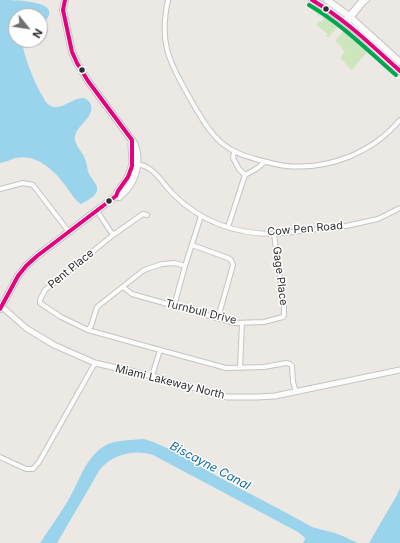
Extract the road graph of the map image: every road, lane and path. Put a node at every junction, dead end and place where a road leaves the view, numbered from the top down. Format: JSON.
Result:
{"nodes":[{"id":1,"x":65,"y":0,"type":"edge"},
{"id":2,"x":168,"y":0,"type":"edge"},
{"id":3,"x":312,"y":0,"type":"edge"},
{"id":4,"x":327,"y":0,"type":"edge"},
{"id":5,"x":362,"y":0,"type":"edge"},
{"id":6,"x":367,"y":0,"type":"edge"},
{"id":7,"x":348,"y":20,"type":"junction"},
{"id":8,"x":400,"y":62,"type":"edge"},
{"id":9,"x":400,"y":71,"type":"edge"},
{"id":10,"x":400,"y":120,"type":"edge"},
{"id":11,"x":234,"y":151,"type":"junction"},
{"id":12,"x":265,"y":162,"type":"junction"},
{"id":13,"x":135,"y":164,"type":"junction"},
{"id":14,"x":245,"y":175,"type":"junction"},
{"id":15,"x":0,"y":189,"type":"edge"},
{"id":16,"x":400,"y":208,"type":"edge"},
{"id":17,"x":96,"y":211,"type":"junction"},
{"id":18,"x":147,"y":215,"type":"dead end"},
{"id":19,"x":201,"y":216,"type":"junction"},
{"id":20,"x":228,"y":227,"type":"junction"},
{"id":21,"x":69,"y":232,"type":"junction"},
{"id":22,"x":274,"y":234,"type":"junction"},
{"id":23,"x":114,"y":235,"type":"junction"},
{"id":24,"x":192,"y":245,"type":"junction"},
{"id":25,"x":185,"y":266,"type":"junction"},
{"id":26,"x":123,"y":287,"type":"junction"},
{"id":27,"x":174,"y":306,"type":"junction"},
{"id":28,"x":0,"y":307,"type":"edge"},
{"id":29,"x":283,"y":317,"type":"joint"},
{"id":30,"x":218,"y":318,"type":"junction"},
{"id":31,"x":242,"y":323,"type":"junction"},
{"id":32,"x":88,"y":330,"type":"junction"},
{"id":33,"x":160,"y":350,"type":"junction"},
{"id":34,"x":95,"y":363,"type":"junction"},
{"id":35,"x":240,"y":368,"type":"junction"},
{"id":36,"x":400,"y":370,"type":"edge"},
{"id":37,"x":152,"y":376,"type":"junction"},
{"id":38,"x":296,"y":392,"type":"junction"},
{"id":39,"x":0,"y":457,"type":"edge"}],
"edges":[{"from":1,"to":13,"type":"main road"},
{"from":2,"to":11,"type":"street"},
{"from":3,"to":7,"type":"main road"},
{"from":4,"to":7,"type":"main road"},
{"from":5,"to":7,"type":"street"},
{"from":6,"to":7,"type":"street"},
{"from":7,"to":8,"type":"main road"},
{"from":7,"to":9,"type":"main road"},
{"from":10,"to":12,"type":"street"},
{"from":11,"to":12,"type":"street"},
{"from":11,"to":14,"type":"street"},
{"from":12,"to":14,"type":"street"},
{"from":13,"to":17,"type":"main road"},
{"from":13,"to":19,"type":"street","name":"Cow Pen Road"},
{"from":14,"to":20,"type":"street"},
{"from":15,"to":21,"type":"street"},
{"from":16,"to":22,"type":"street","name":"Cow Pen Road"},
{"from":17,"to":21,"type":"main road"},
{"from":17,"to":23,"type":"street"},
{"from":18,"to":23,"type":"street","name":"Pent Place"},
{"from":19,"to":20,"type":"street","name":"Cow Pen Road"},
{"from":19,"to":24,"type":"street"},
{"from":20,"to":22,"type":"street","name":"Cow Pen Road"},
{"from":21,"to":28,"type":"main road"},
{"from":22,"to":29,"type":"street","name":"Gage Place"},
{"from":23,"to":32,"type":"street","name":"Pent Place"},
{"from":24,"to":25,"type":"street"},
{"from":24,"to":30,"type":"street"},
{"from":25,"to":26,"type":"street"},
{"from":25,"to":27,"type":"street"},
{"from":26,"to":27,"type":"street","name":"Turnbull Drive"},
{"from":26,"to":32,"type":"street"},
{"from":27,"to":30,"type":"street","name":"Turnbull Drive"},
{"from":28,"to":34,"type":"street","name":"Miami Lakeway North"},
{"from":29,"to":31,"type":"street","name":"Turnbull Drive"},
{"from":30,"to":31,"type":"street","name":"Turnbull Drive"},
{"from":31,"to":35,"type":"street"},
{"from":32,"to":33,"type":"street"},
{"from":33,"to":35,"type":"street"},
{"from":33,"to":37,"type":"street"},
{"from":34,"to":37,"type":"street","name":"Miami Lakeway North"},
{"from":34,"to":39,"type":"street"},
{"from":35,"to":38,"type":"street"},
{"from":36,"to":38,"type":"street","name":"Miami Lakeway North"},
{"from":37,"to":38,"type":"street","name":"Miami Lakeway North"}]}
